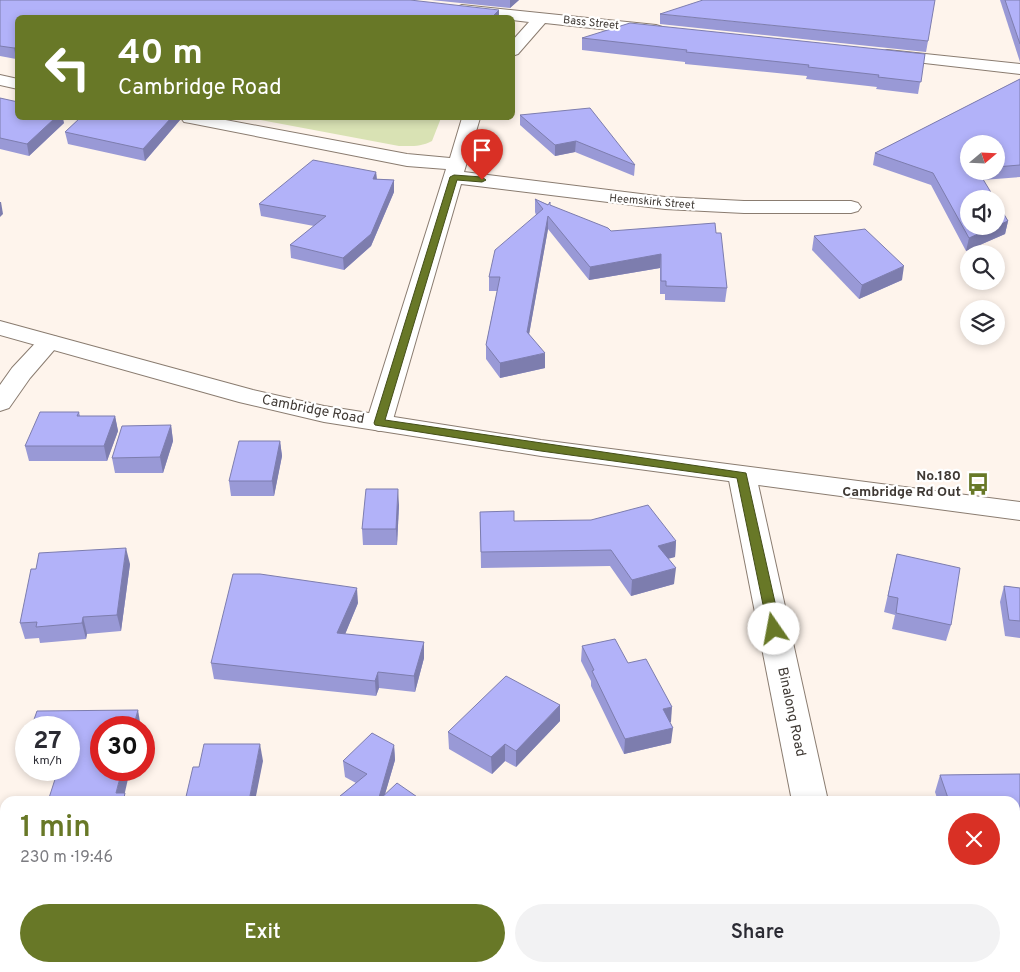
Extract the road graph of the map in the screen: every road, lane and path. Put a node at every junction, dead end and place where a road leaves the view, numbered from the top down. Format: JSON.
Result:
{"nodes":[{"id":1,"x":446,"y":8,"type":"edge"},
{"id":2,"x":512,"y":15,"type":"edge"},
{"id":3,"x":515,"y":15,"type":"edge"},
{"id":4,"x":541,"y":18,"type":"junction"},
{"id":5,"x":670,"y":32,"type":"edge"},
{"id":6,"x":515,"y":48,"type":"edge"},
{"id":7,"x":876,"y":54,"type":"edge"},
{"id":8,"x":1020,"y":69,"type":"edge"},
{"id":9,"x":0,"y":80,"type":"edge"},
{"id":10,"x":15,"y":83,"type":"edge"},
{"id":11,"x":200,"y":120,"type":"edge"},
{"id":12,"x":470,"y":120,"type":"edge"},
{"id":13,"x":455,"y":171,"type":"junction"},
{"id":14,"x":851,"y":207,"type":"dead end"},
{"id":15,"x":0,"y":328,"type":"edge"},
{"id":16,"x":49,"y":342,"type":"junction"},
{"id":17,"x":0,"y":404,"type":"edge"},
{"id":18,"x":379,"y":423,"type":"junction"},
{"id":19,"x":742,"y":475,"type":"junction"},
{"id":20,"x":1020,"y":511,"type":"edge"},
{"id":21,"x":809,"y":796,"type":"edge"}],
"edges":[{"from":1,"to":2,"type":"street","name":"Bass Street"},
{"from":3,"to":4,"type":"street","name":"Bass Street"},
{"from":4,"to":5,"type":"street","name":"Bass Street"},
{"from":4,"to":6,"type":"street"},
{"from":7,"to":8,"type":"street"},
{"from":9,"to":10,"type":"street"},
{"from":11,"to":13,"type":"street","name":"Heemskirk Street"},
{"from":12,"to":13,"type":"street"},
{"from":13,"to":14,"type":"street","name":"Heemskirk Street"},
{"from":13,"to":18,"type":"street"},
{"from":15,"to":16,"type":"street","name":"Cambridge Road"},
{"from":16,"to":17,"type":"street"},
{"from":16,"to":18,"type":"street","name":"Cambridge Road"},
{"from":18,"to":19,"type":"street","name":"Cambridge Road"},
{"from":19,"to":20,"type":"street","name":"Cambridge Road"},
{"from":19,"to":21,"type":"street","name":"Binalong Road"}]}
